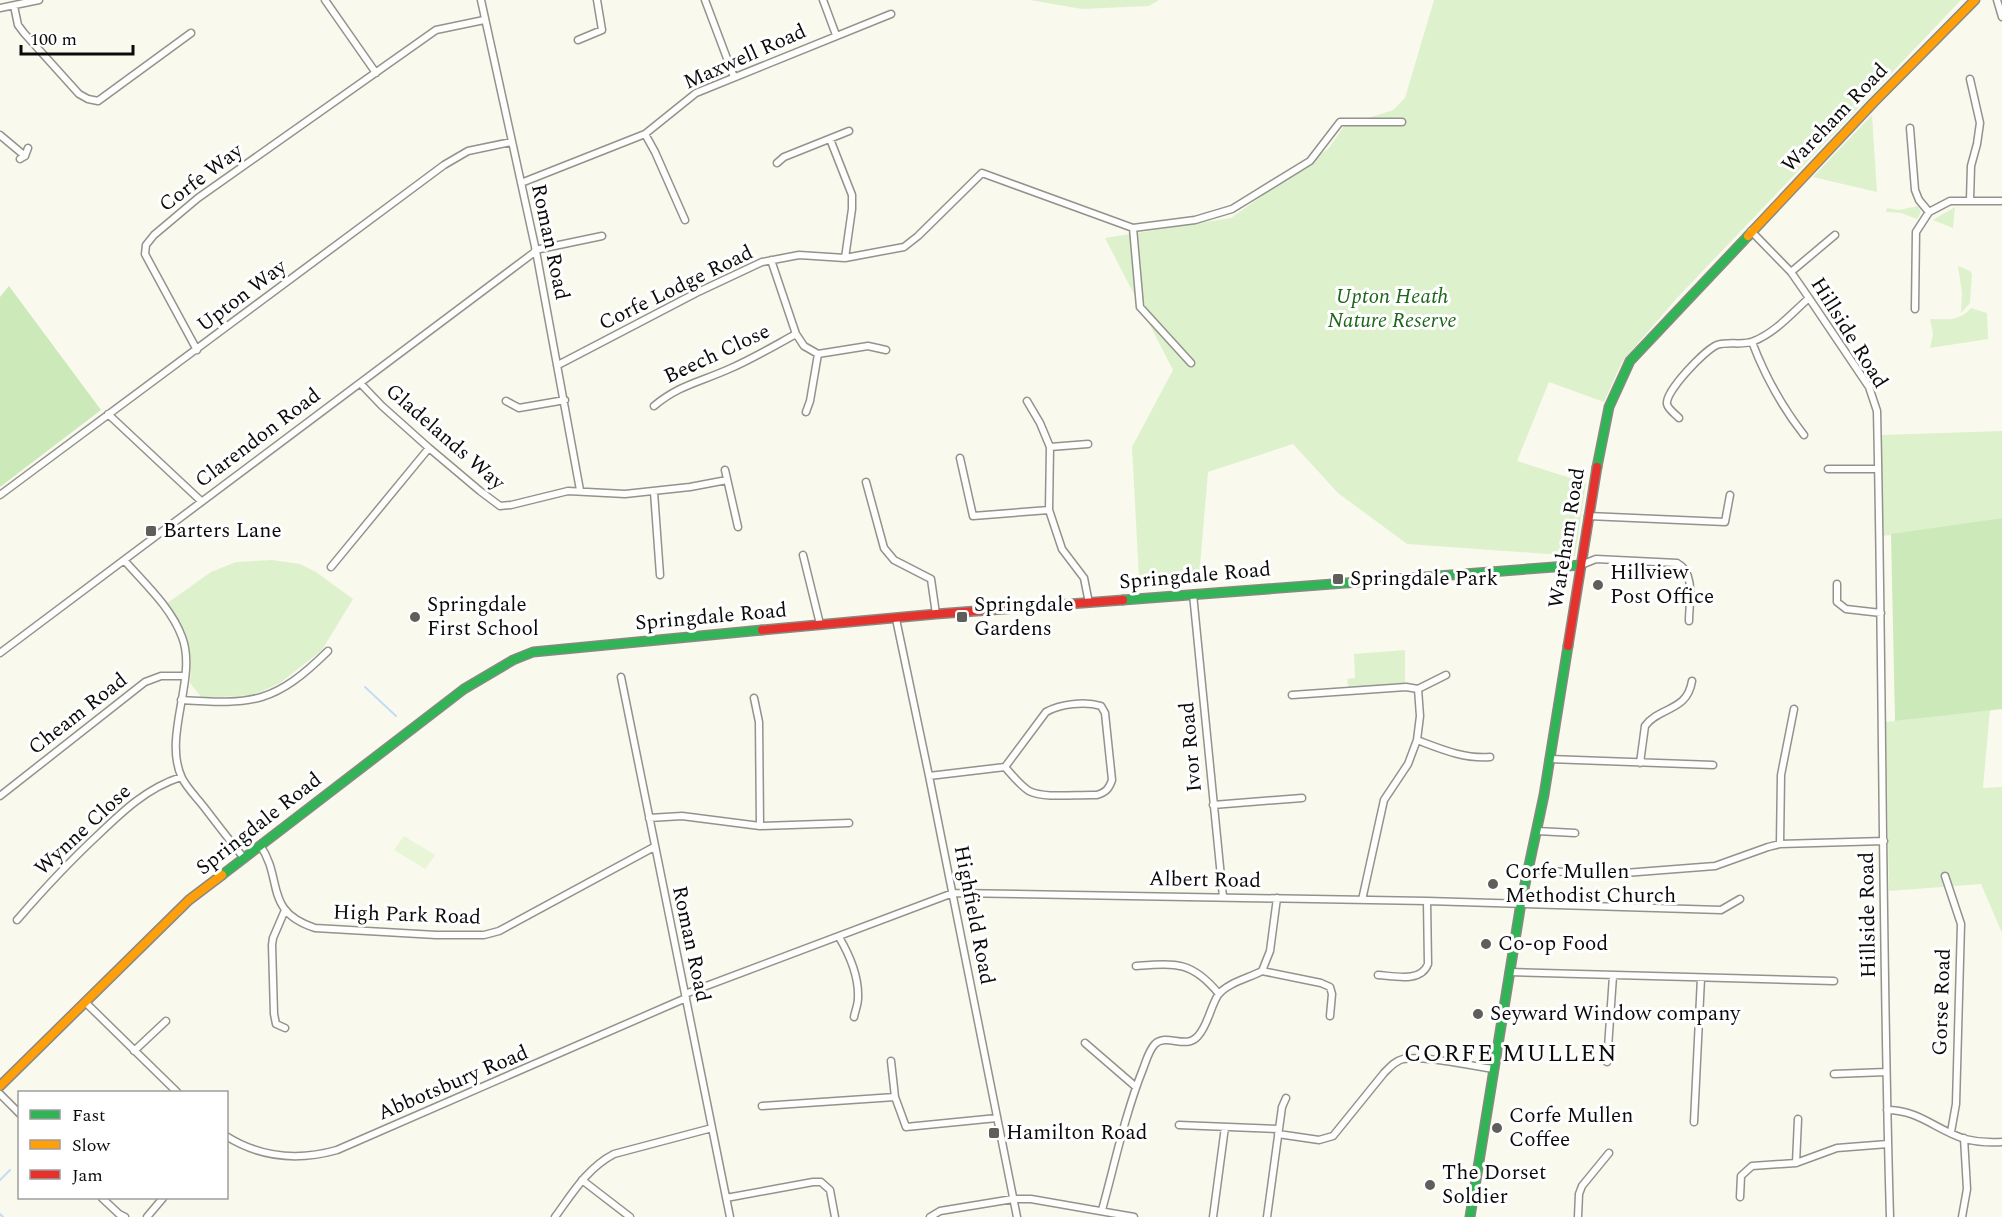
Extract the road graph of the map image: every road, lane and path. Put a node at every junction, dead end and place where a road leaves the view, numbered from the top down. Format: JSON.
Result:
{"nodes":[{"id":1,"x":39,"y":0,"type":"edge"},
{"id":2,"x":325,"y":0,"type":"edge"},
{"id":3,"x":597,"y":0,"type":"edge"},
{"id":4,"x":705,"y":0,"type":"edge"},
{"id":5,"x":823,"y":0,"type":"edge"},
{"id":6,"x":1975,"y":0,"type":"edge"},
{"id":7,"x":1997,"y":0,"type":"edge"},
{"id":8,"x":482,"y":1,"type":"edge"},
{"id":9,"x":14,"y":6,"type":"junction"},
{"id":10,"x":0,"y":8,"type":"edge"},
{"id":11,"x":891,"y":14,"type":"dead end"},
{"id":12,"x":2002,"y":17,"type":"edge"},
{"id":13,"x":484,"y":20,"type":"junction"},
{"id":14,"x":191,"y":33,"type":"dead end"},
{"id":15,"x":836,"y":35,"type":"junction"},
{"id":16,"x":578,"y":40,"type":"dead end"},
{"id":17,"x":376,"y":73,"type":"junction"},
{"id":18,"x":734,"y":76,"type":"junction"},
{"id":19,"x":1970,"y":79,"type":"dead end"},
{"id":20,"x":1402,"y":122,"type":"dead end"},
{"id":21,"x":1910,"y":128,"type":"dead end"},
{"id":22,"x":849,"y":131,"type":"dead end"},
{"id":23,"x":645,"y":134,"type":"junction"},
{"id":24,"x":0,"y":135,"type":"edge"},
{"id":25,"x":830,"y":139,"type":"junction"},
{"id":26,"x":511,"y":142,"type":"junction"},
{"id":27,"x":28,"y":148,"type":"dead end"},
{"id":28,"x":777,"y":163,"type":"dead end"},
{"id":29,"x":521,"y":183,"type":"junction"},
{"id":30,"x":1970,"y":200,"type":"junction"},
{"id":31,"x":2002,"y":201,"type":"edge"},
{"id":32,"x":1929,"y":212,"type":"junction"},
{"id":33,"x":685,"y":220,"type":"dead end"},
{"id":34,"x":1133,"y":228,"type":"junction"},
{"id":35,"x":1751,"y":231,"type":"junction"},
{"id":36,"x":1835,"y":235,"type":"dead end"},
{"id":37,"x":602,"y":236,"type":"dead end"},
{"id":38,"x":535,"y":250,"type":"junction"},
{"id":39,"x":845,"y":258,"type":"junction"},
{"id":40,"x":771,"y":260,"type":"junction"},
{"id":41,"x":1791,"y":272,"type":"junction"},
{"id":42,"x":1809,"y":298,"type":"junction"},
{"id":43,"x":1915,"y":309,"type":"dead end"},
{"id":44,"x":796,"y":334,"type":"junction"},
{"id":45,"x":1752,"y":342,"type":"junction"},
{"id":46,"x":197,"y":350,"type":"junction"},
{"id":47,"x":886,"y":350,"type":"dead end"},
{"id":48,"x":818,"y":354,"type":"junction"},
{"id":49,"x":1191,"y":363,"type":"dead end"},
{"id":50,"x":558,"y":365,"type":"junction"},
{"id":51,"x":360,"y":383,"type":"junction"},
{"id":52,"x":565,"y":400,"type":"junction"},
{"id":53,"x":506,"y":401,"type":"dead end"},
{"id":54,"x":1027,"y":401,"type":"dead end"},
{"id":55,"x":654,"y":406,"type":"dead end"},
{"id":56,"x":806,"y":411,"type":"dead end"},
{"id":57,"x":108,"y":414,"type":"junction"},
{"id":58,"x":1679,"y":418,"type":"dead end"},
{"id":59,"x":1804,"y":435,"type":"dead end"},
{"id":60,"x":1088,"y":444,"type":"dead end"},
{"id":61,"x":1050,"y":447,"type":"junction"},
{"id":62,"x":429,"y":448,"type":"junction"},
{"id":63,"x":960,"y":458,"type":"dead end"},
{"id":64,"x":1828,"y":469,"type":"dead end"},
{"id":65,"x":1878,"y":469,"type":"junction"},
{"id":66,"x":725,"y":470,"type":"dead end"},
{"id":67,"x":727,"y":480,"type":"junction"},
{"id":68,"x":866,"y":482,"type":"dead end"},
{"id":69,"x":580,"y":490,"type":"junction"},
{"id":70,"x":654,"y":492,"type":"junction"},
{"id":71,"x":0,"y":495,"type":"edge"},
{"id":72,"x":1730,"y":495,"type":"dead end"},
{"id":73,"x":201,"y":501,"type":"junction"},
{"id":74,"x":1049,"y":510,"type":"junction"},
{"id":75,"x":1588,"y":516,"type":"junction"},
{"id":76,"x":738,"y":527,"type":"dead end"},
{"id":77,"x":803,"y":555,"type":"dead end"},
{"id":78,"x":124,"y":560,"type":"junction"},
{"id":79,"x":1581,"y":565,"type":"junction"},
{"id":80,"x":331,"y":567,"type":"dead end"},
{"id":81,"x":660,"y":574,"type":"dead end"},
{"id":82,"x":1838,"y":584,"type":"dead end"},
{"id":83,"x":1193,"y":594,"type":"junction"},
{"id":84,"x":1089,"y":603,"type":"junction"},
{"id":85,"x":1881,"y":613,"type":"junction"},
{"id":86,"x":936,"y":614,"type":"junction"},
{"id":87,"x":896,"y":619,"type":"junction"},
{"id":88,"x":1689,"y":621,"type":"dead end"},
{"id":89,"x":820,"y":624,"type":"junction"},
{"id":90,"x":328,"y":651,"type":"dead end"},
{"id":91,"x":0,"y":653,"type":"edge"},
{"id":92,"x":1446,"y":675,"type":"dead end"},
{"id":93,"x":184,"y":676,"type":"junction"},
{"id":94,"x":621,"y":677,"type":"dead end"},
{"id":95,"x":1692,"y":681,"type":"dead end"},
{"id":96,"x":1418,"y":689,"type":"junction"},
{"id":97,"x":1292,"y":695,"type":"dead end"},
{"id":98,"x":754,"y":698,"type":"dead end"},
{"id":99,"x":182,"y":700,"type":"junction"},
{"id":100,"x":1794,"y":709,"type":"dead end"},
{"id":101,"x":1417,"y":740,"type":"junction"},
{"id":102,"x":1490,"y":757,"type":"dead end"},
{"id":103,"x":1549,"y":759,"type":"junction"},
{"id":104,"x":1640,"y":763,"type":"junction"},
{"id":105,"x":1005,"y":766,"type":"junction"},
{"id":106,"x":1706,"y":772,"type":"dead end"},
{"id":107,"x":929,"y":776,"type":"junction"},
{"id":108,"x":181,"y":777,"type":"junction"},
{"id":109,"x":0,"y":796,"type":"edge"},
{"id":110,"x":1302,"y":798,"type":"dead end"},
{"id":111,"x":1213,"y":805,"type":"junction"},
{"id":112,"x":649,"y":818,"type":"junction"},
{"id":113,"x":849,"y":823,"type":"dead end"},
{"id":114,"x":760,"y":826,"type":"junction"},
{"id":115,"x":1537,"y":831,"type":"junction"},
{"id":116,"x":1575,"y":833,"type":"dead end"},
{"id":117,"x":1884,"y":841,"type":"junction"},
{"id":118,"x":1780,"y":844,"type":"junction"},
{"id":119,"x":260,"y":845,"type":"junction"},
{"id":120,"x":654,"y":847,"type":"junction"},
{"id":121,"x":244,"y":858,"type":"junction"},
{"id":122,"x":1528,"y":869,"type":"junction"},
{"id":123,"x":1945,"y":876,"type":"dead end"},
{"id":124,"x":953,"y":893,"type":"junction"},
{"id":125,"x":1223,"y":897,"type":"junction"},
{"id":126,"x":1277,"y":898,"type":"junction"},
{"id":127,"x":1740,"y":899,"type":"dead end"},
{"id":128,"x":1362,"y":900,"type":"junction"},
{"id":129,"x":1427,"y":901,"type":"junction"},
{"id":130,"x":1521,"y":903,"type":"junction"},
{"id":131,"x":285,"y":909,"type":"junction"},
{"id":132,"x":17,"y":920,"type":"dead end"},
{"id":133,"x":839,"y":937,"type":"junction"},
{"id":134,"x":1136,"y":966,"type":"dead end"},
{"id":135,"x":1262,"y":971,"type":"junction"},
{"id":136,"x":1509,"y":972,"type":"junction"},
{"id":137,"x":1378,"y":975,"type":"dead end"},
{"id":138,"x":1613,"y":976,"type":"junction"},
{"id":139,"x":1701,"y":978,"type":"junction"},
{"id":140,"x":1834,"y":981,"type":"dead end"},
{"id":141,"x":1219,"y":994,"type":"junction"},
{"id":142,"x":686,"y":996,"type":"junction"},
{"id":143,"x":85,"y":1002,"type":"junction"},
{"id":144,"x":1330,"y":1016,"type":"dead end"},
{"id":145,"x":854,"y":1017,"type":"dead end"},
{"id":146,"x":166,"y":1021,"type":"dead end"},
{"id":147,"x":285,"y":1028,"type":"dead end"},
{"id":148,"x":1085,"y":1043,"type":"dead end"},
{"id":149,"x":134,"y":1051,"type":"junction"},
{"id":150,"x":891,"y":1061,"type":"dead end"},
{"id":151,"x":1608,"y":1062,"type":"dead end"},
{"id":152,"x":1494,"y":1070,"type":"junction"},
{"id":153,"x":1886,"y":1072,"type":"junction"},
{"id":154,"x":1834,"y":1074,"type":"dead end"},
{"id":155,"x":0,"y":1086,"type":"edge"},
{"id":156,"x":1136,"y":1087,"type":"junction"},
{"id":157,"x":176,"y":1091,"type":"edge"},
{"id":158,"x":0,"y":1094,"type":"edge"},
{"id":159,"x":895,"y":1097,"type":"junction"},
{"id":160,"x":1286,"y":1098,"type":"dead end"},
{"id":161,"x":762,"y":1106,"type":"dead end"},
{"id":162,"x":1887,"y":1110,"type":"junction"},
{"id":163,"x":18,"y":1112,"type":"edge"},
{"id":164,"x":997,"y":1118,"type":"junction"},
{"id":165,"x":1798,"y":1119,"type":"dead end"},
{"id":166,"x":1694,"y":1122,"type":"dead end"},
{"id":167,"x":1179,"y":1125,"type":"dead end"},
{"id":168,"x":1225,"y":1127,"type":"junction"},
{"id":169,"x":712,"y":1128,"type":"junction"},
{"id":170,"x":1279,"y":1131,"type":"junction"},
{"id":171,"x":1951,"y":1132,"type":"junction"},
{"id":172,"x":228,"y":1137,"type":"edge"},
{"id":173,"x":1964,"y":1138,"type":"junction"},
{"id":174,"x":2002,"y":1143,"type":"edge"},
{"id":175,"x":1888,"y":1144,"type":"junction"},
{"id":176,"x":1609,"y":1153,"type":"dead end"},
{"id":177,"x":1796,"y":1163,"type":"junction"},
{"id":178,"x":582,"y":1180,"type":"junction"},
{"id":179,"x":1740,"y":1197,"type":"dead end"},
{"id":180,"x":726,"y":1198,"type":"junction"},
{"id":181,"x":104,"y":1199,"type":"edge"},
{"id":182,"x":161,"y":1199,"type":"edge"},
{"id":183,"x":1012,"y":1199,"type":"junction"},
{"id":184,"x":1102,"y":1210,"type":"junction"},
{"id":185,"x":1111,"y":1215,"type":"edge"},
{"id":186,"x":124,"y":1217,"type":"edge"},
{"id":187,"x":147,"y":1217,"type":"edge"},
{"id":188,"x":555,"y":1217,"type":"edge"},
{"id":189,"x":630,"y":1217,"type":"edge"},
{"id":190,"x":729,"y":1217,"type":"edge"},
{"id":191,"x":836,"y":1217,"type":"edge"},
{"id":192,"x":930,"y":1217,"type":"edge"},
{"id":193,"x":1017,"y":1217,"type":"edge"},
{"id":194,"x":1134,"y":1217,"type":"edge"},
{"id":195,"x":1213,"y":1217,"type":"edge"},
{"id":196,"x":1267,"y":1217,"type":"edge"},
{"id":197,"x":1470,"y":1217,"type":"edge"},
{"id":198,"x":1578,"y":1217,"type":"edge"},
{"id":199,"x":1890,"y":1217,"type":"edge"},
{"id":200,"x":1962,"y":1217,"type":"edge"}],
"edges":[{"from":1,"to":9,"type":"street"},
{"from":2,"to":17,"type":"street"},
{"from":3,"to":16,"type":"street"},
{"from":4,"to":18,"type":"street"},
{"from":5,"to":15,"type":"street"},
{"from":6,"to":35,"type":"street","name":"Wareham Road"},
{"from":7,"to":12,"type":"street"},
{"from":8,"to":13,"type":"street","name":"Roman Road"},
{"from":9,"to":10,"type":"street"},
{"from":9,"to":14,"type":"street"},
{"from":11,"to":15,"type":"street","name":"Maxwell Road"},
{"from":13,"to":17,"type":"street","name":"Corfe Way"},
{"from":13,"to":26,"type":"street","name":"Roman Road"},
{"from":15,"to":18,"type":"street","name":"Maxwell Road"},
{"from":17,"to":46,"type":"street","name":"Corfe Way"},
{"from":18,"to":23,"type":"street","name":"Maxwell Road"},
{"from":19,"to":30,"type":"street"},
{"from":20,"to":34,"type":"street","name":"Corfe Lodge Road"},
{"from":21,"to":32,"type":"street"},
{"from":22,"to":25,"type":"street"},
{"from":23,"to":29,"type":"street","name":"Maxwell Road"},
{"from":23,"to":33,"type":"street"},
{"from":24,"to":27,"type":"street"},
{"from":25,"to":28,"type":"street"},
{"from":25,"to":39,"type":"street"},
{"from":26,"to":29,"type":"street","name":"Roman Road"},
{"from":26,"to":46,"type":"street","name":"Upton Way"},
{"from":29,"to":38,"type":"street","name":"Roman Road"},
{"from":30,"to":31,"type":"street"},
{"from":30,"to":32,"type":"street"},
{"from":32,"to":43,"type":"street"},
{"from":34,"to":39,"type":"street","name":"Corfe Lodge Road"},
{"from":34,"to":49,"type":"street"},
{"from":35,"to":41,"type":"street","name":"Hillside Road"},
{"from":35,"to":75,"type":"street","name":"Wareham Road"},
{"from":36,"to":41,"type":"street"},
{"from":37,"to":38,"type":"street"},
{"from":38,"to":50,"type":"street","name":"Roman Road"},
{"from":38,"to":51,"type":"street","name":"Clarendon Road"},
{"from":39,"to":40,"type":"street","name":"Corfe Lodge Road"},
{"from":40,"to":44,"type":"street","name":"Beech Close"},
{"from":40,"to":50,"type":"street","name":"Corfe Lodge Road"},
{"from":41,"to":42,"type":"street","name":"Hillside Road"},
{"from":42,"to":45,"type":"street"},
{"from":42,"to":65,"type":"street","name":"Hillside Road"},
{"from":44,"to":48,"type":"street","name":"Beech Close"},
{"from":44,"to":55,"type":"street","name":"Beech Close"},
{"from":45,"to":58,"type":"street"},
{"from":45,"to":59,"type":"street"},
{"from":46,"to":57,"type":"street","name":"Upton Way"},
{"from":47,"to":48,"type":"street"},
{"from":48,"to":56,"type":"street"},
{"from":50,"to":52,"type":"street","name":"Roman Road"},
{"from":51,"to":62,"type":"street","name":"Gladelands Way"},
{"from":51,"to":73,"type":"street","name":"Clarendon Road"},
{"from":52,"to":53,"type":"street"},
{"from":52,"to":69,"type":"street","name":"Roman Road"},
{"from":54,"to":61,"type":"street"},
{"from":57,"to":71,"type":"street","name":"Upton Way"},
{"from":57,"to":73,"type":"street"},
{"from":60,"to":61,"type":"street"},
{"from":61,"to":74,"type":"street"},
{"from":62,"to":69,"type":"street","name":"Gladelands Way"},
{"from":62,"to":80,"type":"street"},
{"from":63,"to":74,"type":"street"},
{"from":64,"to":65,"type":"street"},
{"from":65,"to":85,"type":"street","name":"Hillside Road"},
{"from":66,"to":67,"type":"street"},
{"from":67,"to":70,"type":"street","name":"Gladelands Way"},
{"from":67,"to":76,"type":"street"},
{"from":68,"to":86,"type":"street"},
{"from":69,"to":70,"type":"street","name":"Gladelands Way"},
{"from":70,"to":81,"type":"street"},
{"from":72,"to":75,"type":"street"},
{"from":73,"to":78,"type":"street","name":"Clarendon Road"},
{"from":74,"to":84,"type":"street"},
{"from":75,"to":79,"type":"street","name":"Wareham Road"},
{"from":77,"to":89,"type":"street"},
{"from":78,"to":91,"type":"street","name":"Clarendon Road"},
{"from":78,"to":93,"type":"street"},
{"from":79,"to":83,"type":"street","name":"Springdale Road"},
{"from":79,"to":88,"type":"street"},
{"from":79,"to":103,"type":"street","name":"Wareham Road"},
{"from":82,"to":85,"type":"street"},
{"from":83,"to":84,"type":"street","name":"Springdale Road"},
{"from":83,"to":111,"type":"street","name":"Ivor Road"},
{"from":84,"to":86,"type":"street","name":"Springdale Road"},
{"from":85,"to":117,"type":"street","name":"Hillside Road"},
{"from":86,"to":87,"type":"street","name":"Springdale Road"},
{"from":87,"to":89,"type":"street","name":"Springdale Road"},
{"from":87,"to":107,"type":"street","name":"Highfield Road"},
{"from":89,"to":119,"type":"street","name":"Springdale Road"},
{"from":90,"to":99,"type":"street"},
{"from":92,"to":96,"type":"street"},
{"from":93,"to":99,"type":"street"},
{"from":93,"to":109,"type":"street","name":"Cheam Road"},
{"from":94,"to":112,"type":"street","name":"Roman Road"},
{"from":95,"to":104,"type":"street"},
{"from":96,"to":97,"type":"street"},
{"from":96,"to":101,"type":"street"},
{"from":98,"to":114,"type":"street"},
{"from":99,"to":108,"type":"street"},
{"from":100,"to":118,"type":"street"},
{"from":101,"to":102,"type":"street"},
{"from":101,"to":128,"type":"street"},
{"from":103,"to":104,"type":"street"},
{"from":103,"to":115,"type":"street","name":"Wareham Road"},
{"from":104,"to":106,"type":"street"},
{"from":105,"to":105,"type":"street"},
{"from":105,"to":107,"type":"street"},
{"from":107,"to":124,"type":"street","name":"Highfield Road"},
{"from":108,"to":121,"type":"street"},
{"from":108,"to":132,"type":"street","name":"Wynne Close"},
{"from":110,"to":111,"type":"street"},
{"from":111,"to":125,"type":"street","name":"Ivor Road"},
{"from":112,"to":114,"type":"street"},
{"from":112,"to":120,"type":"street","name":"Roman Road"},
{"from":113,"to":114,"type":"street"},
{"from":115,"to":116,"type":"street"},
{"from":115,"to":122,"type":"street","name":"Wareham Road"},
{"from":117,"to":118,"type":"street"},
{"from":117,"to":153,"type":"street","name":"Hillside Road"},
{"from":118,"to":122,"type":"street"},
{"from":119,"to":121,"type":"street","name":"Springdale Road"},
{"from":119,"to":131,"type":"street"},
{"from":120,"to":131,"type":"street","name":"High Park Road"},
{"from":120,"to":142,"type":"street","name":"Roman Road"},
{"from":121,"to":143,"type":"street","name":"Springdale Road"},
{"from":122,"to":130,"type":"street","name":"Wareham Road"},
{"from":123,"to":171,"type":"street","name":"Gorse Road"},
{"from":124,"to":125,"type":"street","name":"Albert Road"},
{"from":124,"to":133,"type":"street","name":"Albert Road"},
{"from":124,"to":164,"type":"street","name":"Highfield Road"},
{"from":125,"to":126,"type":"street","name":"Albert Road"},
{"from":126,"to":128,"type":"street","name":"Albert Road"},
{"from":126,"to":135,"type":"street"},
{"from":127,"to":130,"type":"street","name":"Albert Road"},
{"from":128,"to":129,"type":"street","name":"Albert Road"},
{"from":129,"to":130,"type":"street","name":"Albert Road"},
{"from":129,"to":137,"type":"street"},
{"from":130,"to":136,"type":"street","name":"Wareham Road"},
{"from":131,"to":147,"type":"street"},
{"from":133,"to":142,"type":"street","name":"Albert Road"},
{"from":133,"to":145,"type":"street"},
{"from":134,"to":141,"type":"street"},
{"from":135,"to":141,"type":"street"},
{"from":135,"to":144,"type":"street"},
{"from":136,"to":138,"type":"street"},
{"from":136,"to":152,"type":"street","name":"Wareham Road"},
{"from":138,"to":139,"type":"street"},
{"from":138,"to":151,"type":"street"},
{"from":139,"to":140,"type":"street"},
{"from":139,"to":166,"type":"street"},
{"from":141,"to":156,"type":"street"},
{"from":142,"to":169,"type":"street","name":"Roman Road"},
{"from":142,"to":172,"type":"street","name":"Abbotsbury Road"},
{"from":143,"to":149,"type":"street"},
{"from":143,"to":155,"type":"street","name":"Springdale Road"},
{"from":146,"to":149,"type":"street"},
{"from":148,"to":156,"type":"street"},
{"from":149,"to":157,"type":"street"},
{"from":150,"to":159,"type":"street"},
{"from":152,"to":170,"type":"street"},
{"from":152,"to":197,"type":"street","name":"Wareham Road"},
{"from":153,"to":154,"type":"street"},
{"from":153,"to":162,"type":"street","name":"Hillside Road"},
{"from":156,"to":184,"type":"street"},
{"from":158,"to":163,"type":"street"},
{"from":159,"to":161,"type":"street"},
{"from":159,"to":164,"type":"street"},
{"from":160,"to":170,"type":"street"},
{"from":162,"to":171,"type":"street"},
{"from":162,"to":175,"type":"street","name":"Hillside Road"},
{"from":164,"to":183,"type":"street","name":"Highfield Road"},
{"from":165,"to":177,"type":"street"},
{"from":167,"to":168,"type":"street"},
{"from":168,"to":170,"type":"street"},
{"from":168,"to":195,"type":"street"},
{"from":169,"to":178,"type":"street"},
{"from":169,"to":180,"type":"street","name":"Roman Road"},
{"from":170,"to":196,"type":"street"},
{"from":171,"to":173,"type":"street"},
{"from":173,"to":174,"type":"street"},
{"from":173,"to":200,"type":"street"},
{"from":175,"to":177,"type":"street"},
{"from":175,"to":199,"type":"street","name":"Hillside Road"},
{"from":176,"to":198,"type":"street"},
{"from":177,"to":179,"type":"street"},
{"from":178,"to":188,"type":"street"},
{"from":178,"to":189,"type":"street"},
{"from":180,"to":190,"type":"street","name":"Roman Road"},
{"from":180,"to":191,"type":"street"},
{"from":181,"to":186,"type":"street"},
{"from":182,"to":187,"type":"street"},
{"from":183,"to":184,"type":"street"},
{"from":183,"to":192,"type":"street"},
{"from":183,"to":193,"type":"street","name":"Highfield Road"},
{"from":184,"to":185,"type":"street"},
{"from":185,"to":194,"type":"street"}]}
